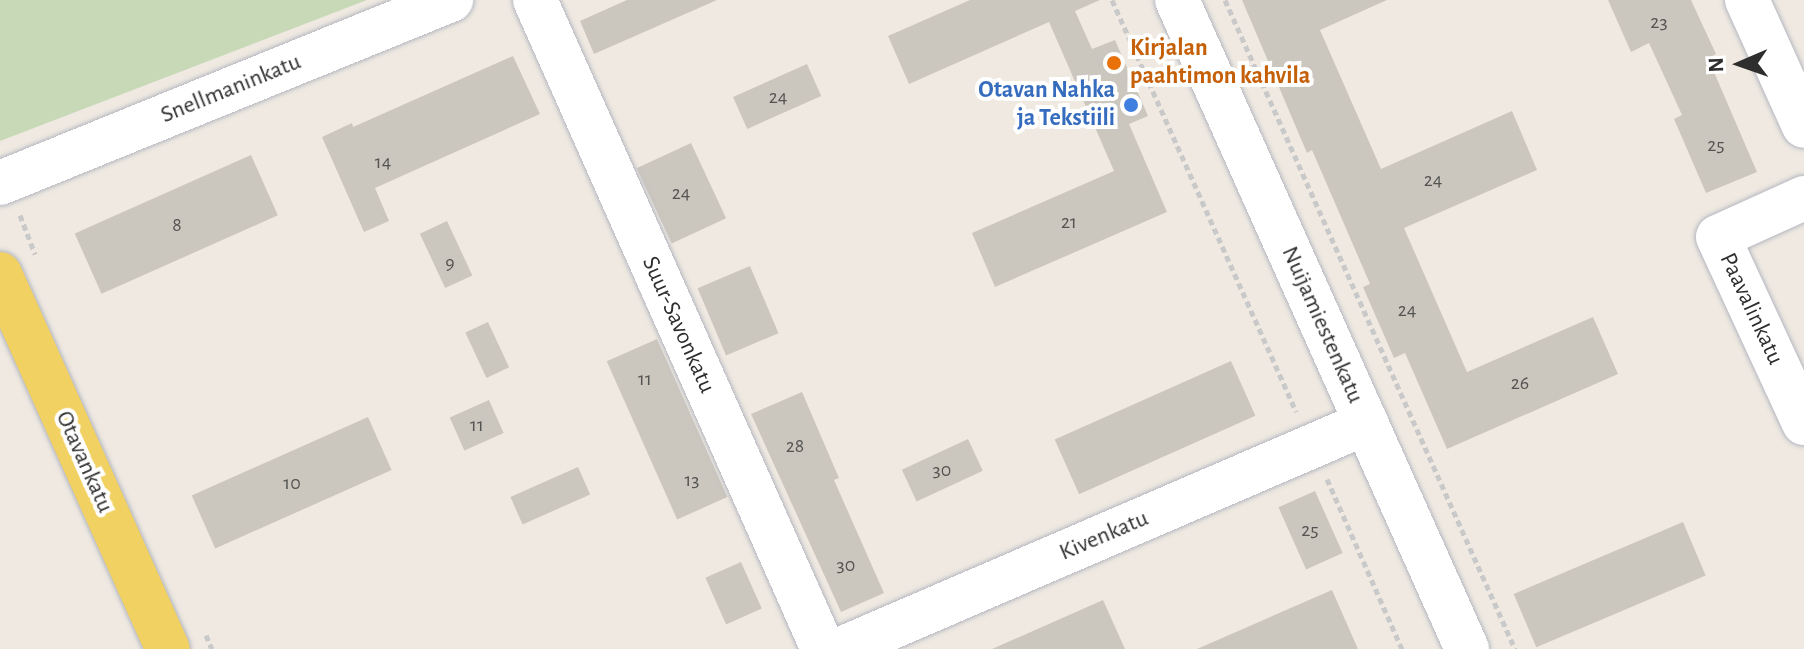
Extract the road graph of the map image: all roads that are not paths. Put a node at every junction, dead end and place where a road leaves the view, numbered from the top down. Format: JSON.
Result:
{"nodes":[{"id":1,"x":451,"y":0,"type":"edge"},
{"id":2,"x":535,"y":0,"type":"edge"},
{"id":3,"x":1177,"y":0,"type":"edge"},
{"id":4,"x":1747,"y":0,"type":"edge"},
{"id":5,"x":1804,"y":126,"type":"edge"},
{"id":6,"x":5,"y":181,"type":"edge"},
{"id":7,"x":1804,"y":198,"type":"edge"},
{"id":8,"x":0,"y":274,"type":"edge"},
{"id":9,"x":1366,"y":423,"type":"junction"},
{"id":10,"x":1804,"y":423,"type":"edge"},
{"id":11,"x":168,"y":649,"type":"edge"},
{"id":12,"x":823,"y":649,"type":"edge"},
{"id":13,"x":841,"y":649,"type":"edge"},
{"id":14,"x":1467,"y":649,"type":"edge"}],
"edges":[{"from":1,"to":6,"type":"street","name":"Snellmaninkatu"},
{"from":2,"to":12,"type":"street","name":"Suur-Savonkatu"},
{"from":3,"to":9,"type":"street","name":"Nuijamiestenkatu"},
{"from":4,"to":5,"type":"street"},
{"from":7,"to":10,"type":"street","name":"Paavalinkatu"},
{"from":8,"to":11,"type":"main road","name":"Otavankatu"},
{"from":9,"to":13,"type":"street","name":"Kivenkatu"},
{"from":9,"to":14,"type":"street","name":"Nuijamiestenkatu"}]}
